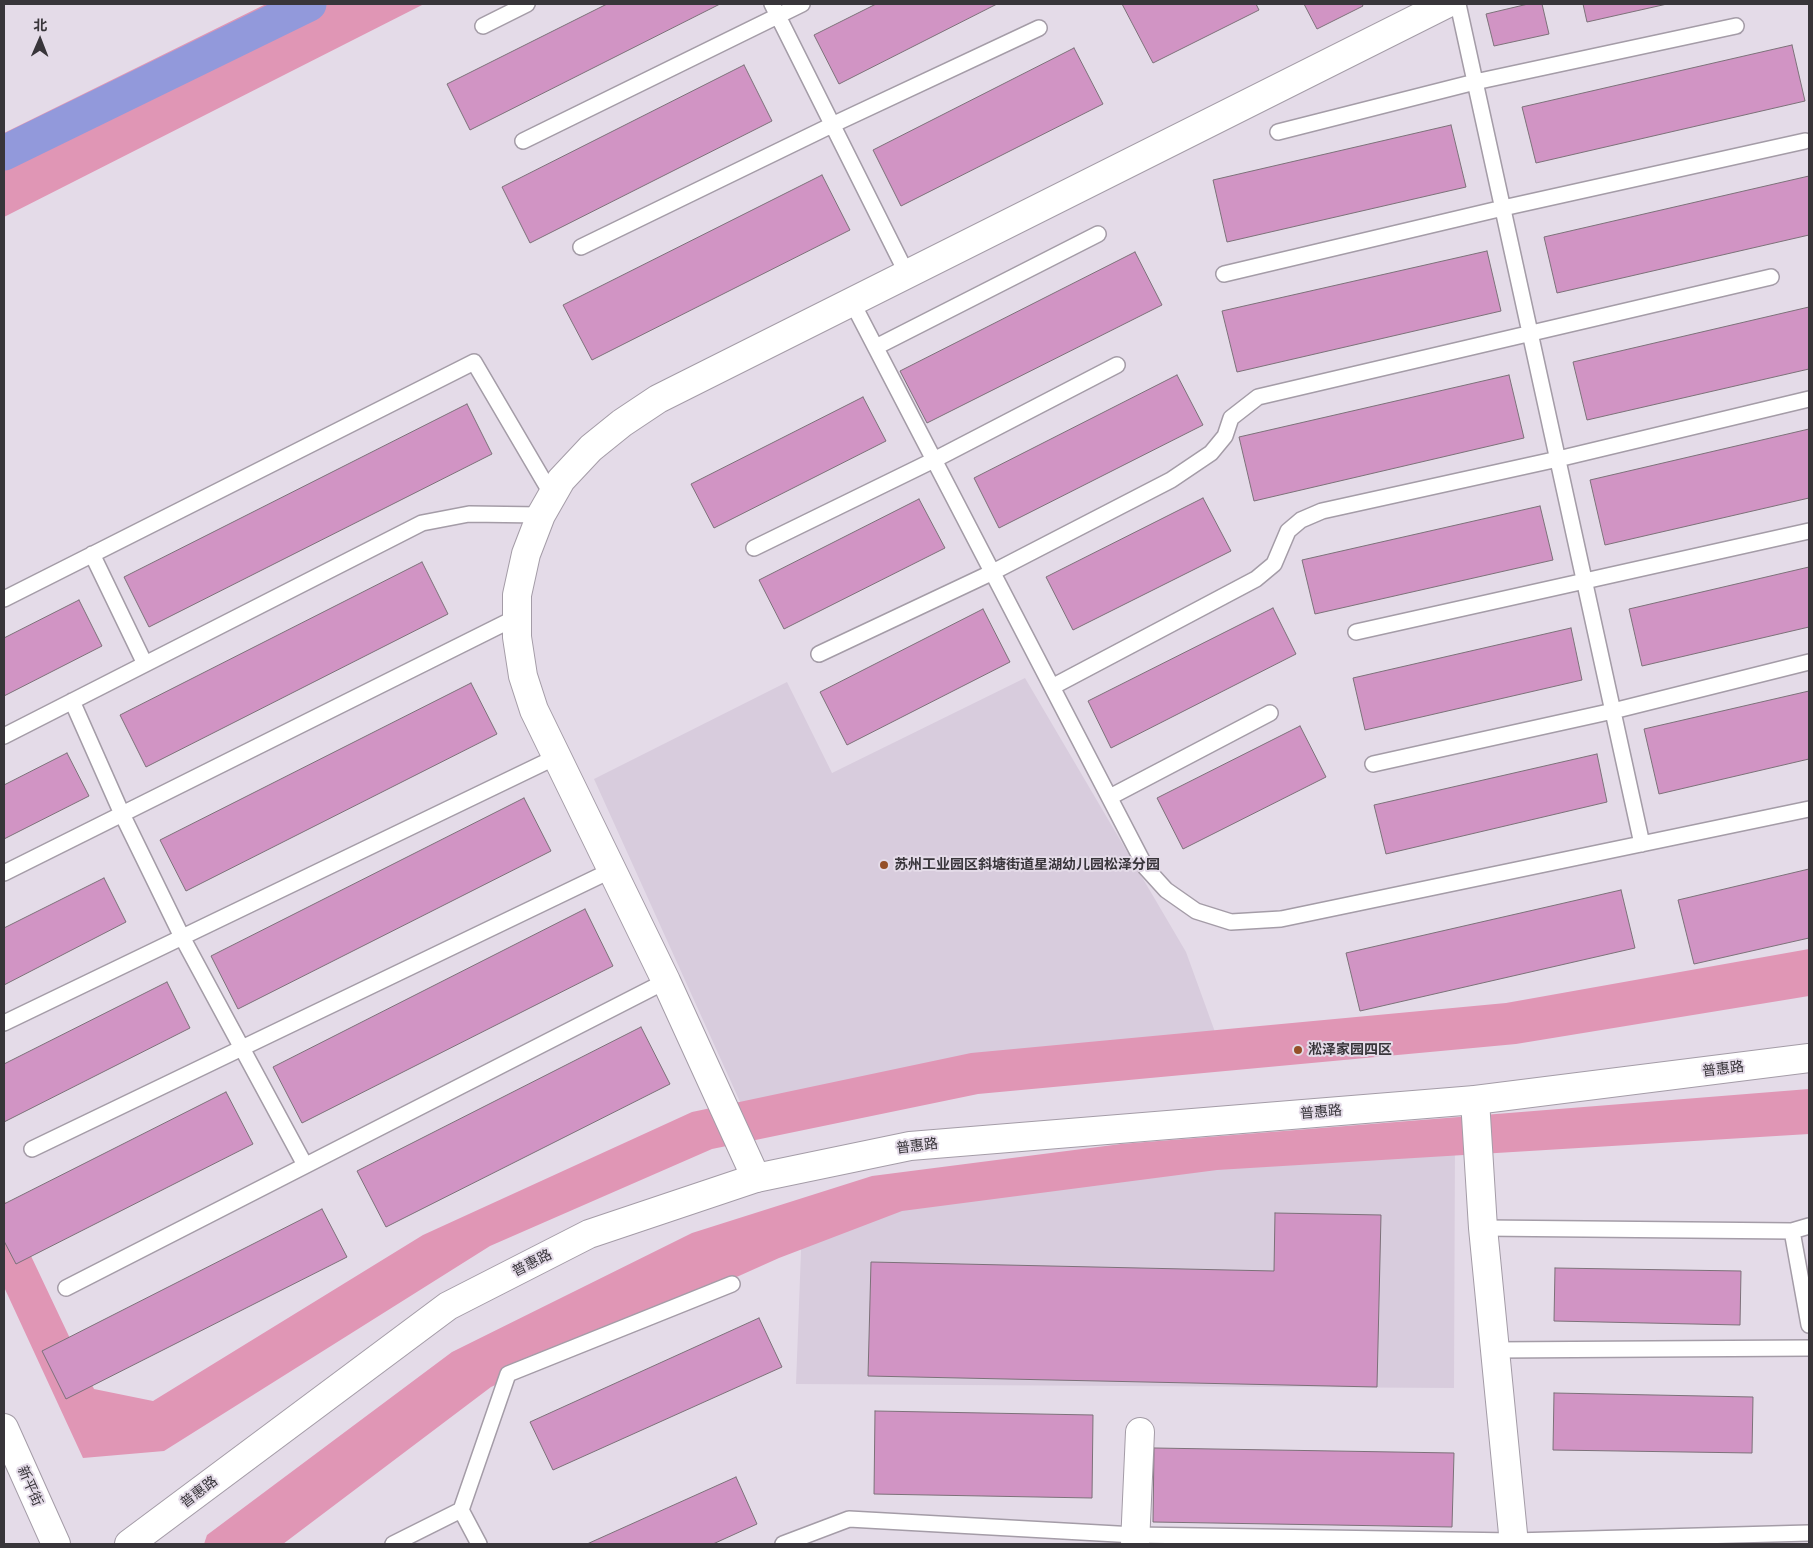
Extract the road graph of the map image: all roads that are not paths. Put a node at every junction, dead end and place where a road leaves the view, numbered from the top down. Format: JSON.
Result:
{"nodes":[{"id":1,"x":527,"y":4,"type":"edge"},
{"id":2,"x":802,"y":4,"type":"edge"},
{"id":3,"x":1446,"y":4,"type":"edge"},
{"id":4,"x":1458,"y":4,"type":"edge"},
{"id":5,"x":775,"y":10,"type":"edge"},
{"id":6,"x":483,"y":26,"type":"dead end"},
{"id":7,"x":1736,"y":26,"type":"dead end"},
{"id":8,"x":1039,"y":28,"type":"dead end"},
{"id":9,"x":1475,"y":82,"type":"junction"},
{"id":10,"x":832,"y":125,"type":"junction"},
{"id":11,"x":1278,"y":132,"type":"dead end"},
{"id":12,"x":523,"y":141,"type":"dead end"},
{"id":13,"x":1805,"y":141,"type":"dead end"},
{"id":14,"x":1503,"y":208,"type":"junction"},
{"id":15,"x":1098,"y":234,"type":"dead end"},
{"id":16,"x":581,"y":247,"type":"dead end"},
{"id":17,"x":907,"y":274,"type":"junction"},
{"id":18,"x":1224,"y":274,"type":"dead end"},
{"id":19,"x":1771,"y":277,"type":"dead end"},
{"id":20,"x":852,"y":302,"type":"junction"},
{"id":21,"x":1531,"y":334,"type":"junction"},
{"id":22,"x":876,"y":348,"type":"junction"},
{"id":23,"x":1117,"y":364,"type":"dead end"},
{"id":24,"x":1809,"y":399,"type":"edge"},
{"id":25,"x":1558,"y":459,"type":"junction"},
{"id":26,"x":934,"y":460,"type":"junction"},
{"id":27,"x":546,"y":505,"type":"junction"},
{"id":28,"x":1809,"y":531,"type":"edge"},
{"id":29,"x":754,"y":548,"type":"dead end"},
{"id":30,"x":92,"y":554,"type":"junction"},
{"id":31,"x":993,"y":572,"type":"junction"},
{"id":32,"x":1585,"y":582,"type":"junction"},
{"id":33,"x":4,"y":599,"type":"edge"},
{"id":34,"x":517,"y":617,"type":"junction"},
{"id":35,"x":1356,"y":632,"type":"dead end"},
{"id":36,"x":819,"y":654,"type":"dead end"},
{"id":37,"x":1809,"y":662,"type":"edge"},
{"id":38,"x":145,"y":664,"type":"junction"},
{"id":39,"x":1052,"y":687,"type":"junction"},
{"id":40,"x":72,"y":701,"type":"junction"},
{"id":41,"x":1613,"y":711,"type":"junction"},
{"id":42,"x":1270,"y":713,"type":"dead end"},
{"id":43,"x":4,"y":736,"type":"edge"},
{"id":44,"x":556,"y":757,"type":"junction"},
{"id":45,"x":1373,"y":764,"type":"dead end"},
{"id":46,"x":1110,"y":797,"type":"junction"},
{"id":47,"x":1809,"y":809,"type":"edge"},
{"id":48,"x":122,"y":814,"type":"junction"},
{"id":49,"x":1642,"y":844,"type":"junction"},
{"id":50,"x":612,"y":870,"type":"junction"},
{"id":51,"x":4,"y":873,"type":"edge"},
{"id":52,"x":182,"y":937,"type":"junction"},
{"id":53,"x":666,"y":981,"type":"junction"},
{"id":54,"x":4,"y":1023,"type":"edge"},
{"id":55,"x":242,"y":1048,"type":"junction"},
{"id":56,"x":1809,"y":1058,"type":"edge"},
{"id":57,"x":1475,"y":1100,"type":"junction"},
{"id":58,"x":32,"y":1149,"type":"dead end"},
{"id":59,"x":305,"y":1165,"type":"junction"},
{"id":60,"x":756,"y":1178,"type":"junction"},
{"id":61,"x":1809,"y":1226,"type":"edge"},
{"id":62,"x":1483,"y":1228,"type":"junction"},
{"id":63,"x":1792,"y":1231,"type":"junction"},
{"id":64,"x":732,"y":1284,"type":"dead end"},
{"id":65,"x":66,"y":1288,"type":"dead end"},
{"id":66,"x":1809,"y":1326,"type":"edge"},
{"id":67,"x":1809,"y":1348,"type":"edge"},
{"id":68,"x":1495,"y":1350,"type":"junction"},
{"id":69,"x":4,"y":1428,"type":"edge"},
{"id":70,"x":1140,"y":1432,"type":"dead end"},
{"id":71,"x":462,"y":1510,"type":"junction"},
{"id":72,"x":1809,"y":1533,"type":"edge"},
{"id":73,"x":1135,"y":1540,"type":"edge"},
{"id":74,"x":1514,"y":1543,"type":"edge"},
{"id":75,"x":56,"y":1544,"type":"edge"},
{"id":76,"x":130,"y":1544,"type":"edge"},
{"id":77,"x":393,"y":1544,"type":"edge"},
{"id":78,"x":479,"y":1544,"type":"edge"},
{"id":79,"x":783,"y":1544,"type":"edge"}],
"edges":[{"from":1,"to":6,"type":"lane"},
{"from":2,"to":5,"type":"lane"},
{"from":3,"to":17,"type":"street"},
{"from":4,"to":9,"type":"lane"},
{"from":5,"to":10,"type":"lane"},
{"from":5,"to":12,"type":"lane"},
{"from":7,"to":9,"type":"lane"},
{"from":8,"to":10,"type":"lane"},
{"from":9,"to":11,"type":"lane"},
{"from":9,"to":14,"type":"lane"},
{"from":10,"to":16,"type":"lane"},
{"from":10,"to":17,"type":"lane"},
{"from":13,"to":14,"type":"lane"},
{"from":14,"to":18,"type":"lane"},
{"from":14,"to":21,"type":"lane"},
{"from":15,"to":22,"type":"lane"},
{"from":17,"to":20,"type":"street"},
{"from":19,"to":21,"type":"lane"},
{"from":20,"to":22,"type":"lane"},
{"from":20,"to":27,"type":"street"},
{"from":21,"to":25,"type":"lane"},
{"from":21,"to":31,"type":"lane"},
{"from":22,"to":26,"type":"lane"},
{"from":23,"to":26,"type":"lane"},
{"from":24,"to":25,"type":"lane"},
{"from":25,"to":32,"type":"lane"},
{"from":25,"to":39,"type":"lane"},
{"from":26,"to":29,"type":"lane"},
{"from":26,"to":31,"type":"lane"},
{"from":27,"to":30,"type":"lane"},
{"from":27,"to":34,"type":"street"},
{"from":27,"to":38,"type":"lane"},
{"from":28,"to":32,"type":"lane"},
{"from":30,"to":33,"type":"lane"},
{"from":30,"to":38,"type":"lane"},
{"from":31,"to":36,"type":"lane"},
{"from":31,"to":39,"type":"lane"},
{"from":32,"to":35,"type":"lane"},
{"from":32,"to":41,"type":"lane"},
{"from":34,"to":44,"type":"street"},
{"from":34,"to":48,"type":"lane"},
{"from":37,"to":41,"type":"lane"},
{"from":38,"to":40,"type":"lane"},
{"from":39,"to":46,"type":"lane"},
{"from":40,"to":43,"type":"lane"},
{"from":40,"to":48,"type":"lane"},
{"from":41,"to":45,"type":"lane"},
{"from":41,"to":49,"type":"lane"},
{"from":42,"to":46,"type":"lane"},
{"from":44,"to":50,"type":"street"},
{"from":44,"to":52,"type":"lane"},
{"from":46,"to":49,"type":"lane"},
{"from":47,"to":49,"type":"lane"},
{"from":48,"to":51,"type":"lane"},
{"from":48,"to":52,"type":"lane"},
{"from":50,"to":53,"type":"street"},
{"from":50,"to":55,"type":"lane"},
{"from":52,"to":54,"type":"lane"},
{"from":52,"to":55,"type":"lane"},
{"from":53,"to":59,"type":"lane"},
{"from":53,"to":60,"type":"street"},
{"from":55,"to":58,"type":"lane"},
{"from":55,"to":59,"type":"lane"},
{"from":56,"to":57,"type":"street","name":"普惠路"},
{"from":57,"to":60,"type":"street","name":"普惠路"},
{"from":57,"to":62,"type":"street"},
{"from":59,"to":65,"type":"lane"},
{"from":60,"to":76,"type":"street","name":"普惠路"},
{"from":61,"to":63,"type":"lane"},
{"from":62,"to":63,"type":"lane"},
{"from":62,"to":68,"type":"street"},
{"from":63,"to":66,"type":"lane"},
{"from":64,"to":71,"type":"lane"},
{"from":67,"to":68,"type":"lane"},
{"from":68,"to":74,"type":"street"},
{"from":69,"to":75,"type":"street","name":"新平街"},
{"from":70,"to":73,"type":"street"},
{"from":71,"to":77,"type":"lane"},
{"from":71,"to":78,"type":"lane"},
{"from":72,"to":74,"type":"lane"},
{"from":73,"to":74,"type":"lane"},
{"from":73,"to":79,"type":"lane"}]}
